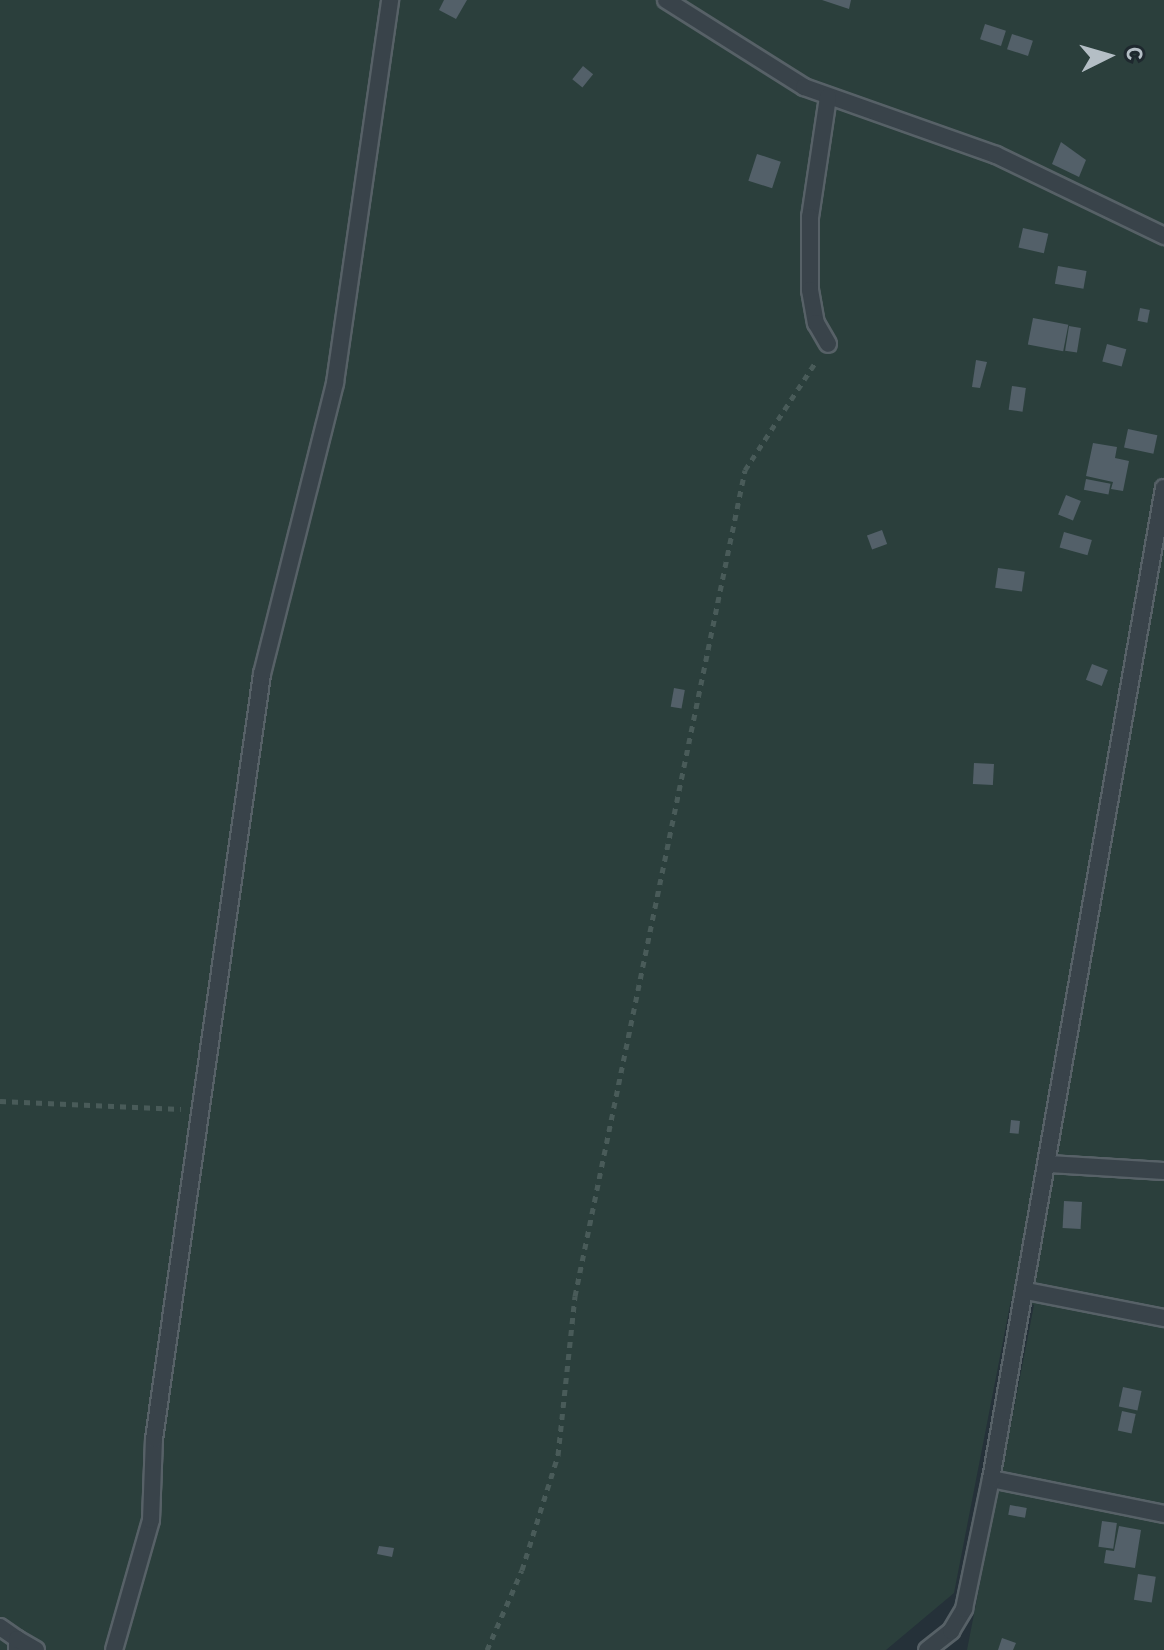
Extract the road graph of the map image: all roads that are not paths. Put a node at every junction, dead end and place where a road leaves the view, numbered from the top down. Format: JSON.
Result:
{"nodes":[{"id":1,"x":390,"y":0,"type":"edge"},
{"id":2,"x":666,"y":0,"type":"edge"},
{"id":3,"x":828,"y":97,"type":"junction"},
{"id":4,"x":1164,"y":236,"type":"edge"},
{"id":5,"x":828,"y":344,"type":"road end"},
{"id":6,"x":1164,"y":488,"type":"edge"},
{"id":7,"x":1159,"y":551,"type":"edge"},
{"id":8,"x":1049,"y":1164,"type":"junction"},
{"id":9,"x":1164,"y":1171,"type":"edge"},
{"id":10,"x":1026,"y":1291,"type":"junction"},
{"id":11,"x":1164,"y":1318,"type":"edge"},
{"id":12,"x":991,"y":1479,"type":"junction"},
{"id":13,"x":1164,"y":1514,"type":"edge"},
{"id":14,"x":0,"y":1627,"type":"edge"},
{"id":15,"x":17,"y":1644,"type":"edge"},
{"id":16,"x":36,"y":1650,"type":"edge"},
{"id":17,"x":114,"y":1650,"type":"edge"},
{"id":18,"x":927,"y":1650,"type":"edge"}],
"edges":[{"from":1,"to":17,"type":"lane"},
{"from":2,"to":3,"type":"lane"},
{"from":3,"to":4,"type":"lane"},
{"from":3,"to":5,"type":"lane"},
{"from":6,"to":7,"type":"lane"},
{"from":7,"to":8,"type":"lane"},
{"from":8,"to":9,"type":"lane"},
{"from":8,"to":10,"type":"lane"},
{"from":10,"to":11,"type":"lane"},
{"from":10,"to":12,"type":"lane"},
{"from":12,"to":13,"type":"lane"},
{"from":12,"to":18,"type":"lane"},
{"from":14,"to":15,"type":"lane"},
{"from":15,"to":16,"type":"lane"}]}
